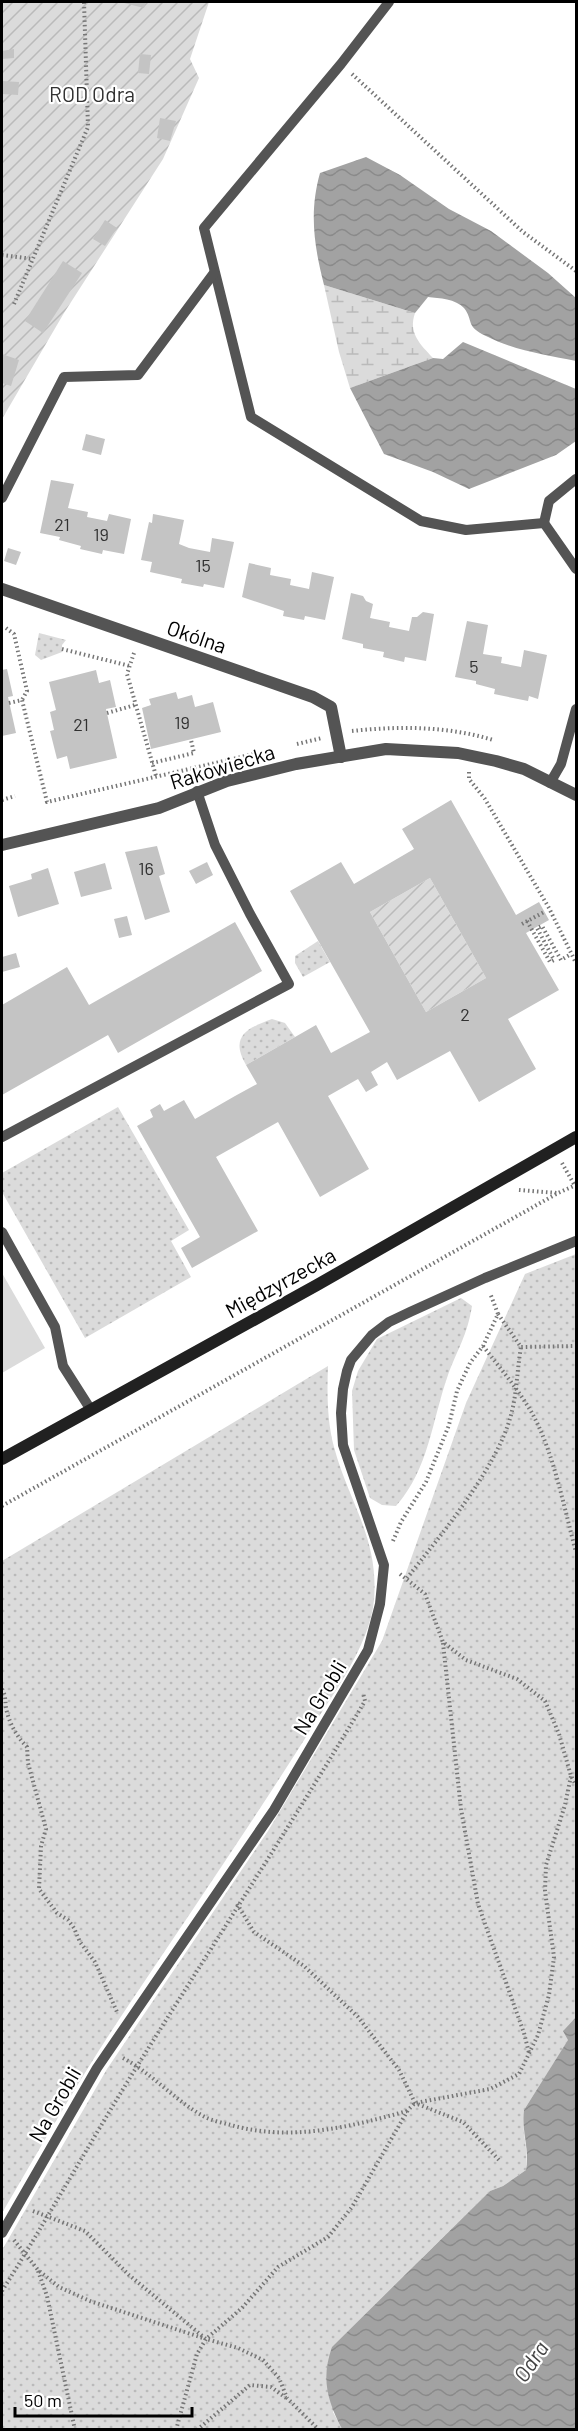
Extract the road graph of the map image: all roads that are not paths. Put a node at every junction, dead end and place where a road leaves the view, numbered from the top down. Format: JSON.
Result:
{"nodes":[{"id":1,"x":389,"y":2,"type":"edge"},
{"id":2,"x":214,"y":273,"type":"junction"},
{"id":3,"x":576,"y":479,"type":"edge"},
{"id":4,"x":2,"y":498,"type":"edge"},
{"id":5,"x":543,"y":523,"type":"junction"},
{"id":6,"x":576,"y":568,"type":"edge"},
{"id":7,"x":2,"y":589,"type":"edge"},
{"id":8,"x":576,"y":709,"type":"edge"},
{"id":9,"x":341,"y":757,"type":"junction"},
{"id":10,"x":550,"y":783,"type":"junction"},
{"id":11,"x":197,"y":791,"type":"junction"},
{"id":12,"x":576,"y":795,"type":"edge"},
{"id":13,"x":2,"y":845,"type":"edge"},
{"id":14,"x":2,"y":1137,"type":"edge"},
{"id":15,"x":576,"y":1137,"type":"edge"},
{"id":16,"x":2,"y":1232,"type":"edge"},
{"id":17,"x":576,"y":1241,"type":"edge"},
{"id":18,"x":91,"y":1410,"type":"junction"},
{"id":19,"x":2,"y":1459,"type":"edge"},
{"id":20,"x":4,"y":2229,"type":"edge"}],
"edges":[{"from":1,"to":2,"type":"lane"},
{"from":2,"to":4,"type":"lane"},
{"from":2,"to":5,"type":"lane"},
{"from":3,"to":5,"type":"lane"},
{"from":5,"to":6,"type":"lane"},
{"from":7,"to":9,"type":"street","name":"Okólna"},
{"from":8,"to":10,"type":"lane"},
{"from":9,"to":10,"type":"street","name":"Rakowiecka"},
{"from":9,"to":11,"type":"street","name":"Rakowiecka"},
{"from":10,"to":12,"type":"street"},
{"from":11,"to":13,"type":"street","name":"Rakowiecka"},
{"from":11,"to":14,"type":"lane"},
{"from":15,"to":18,"type":"street","name":"Międzyrzecka"},
{"from":16,"to":18,"type":"lane"},
{"from":17,"to":20,"type":"lane","name":"Na Grobli"},
{"from":18,"to":19,"type":"street","name":"Międzyrzecka"}]}
